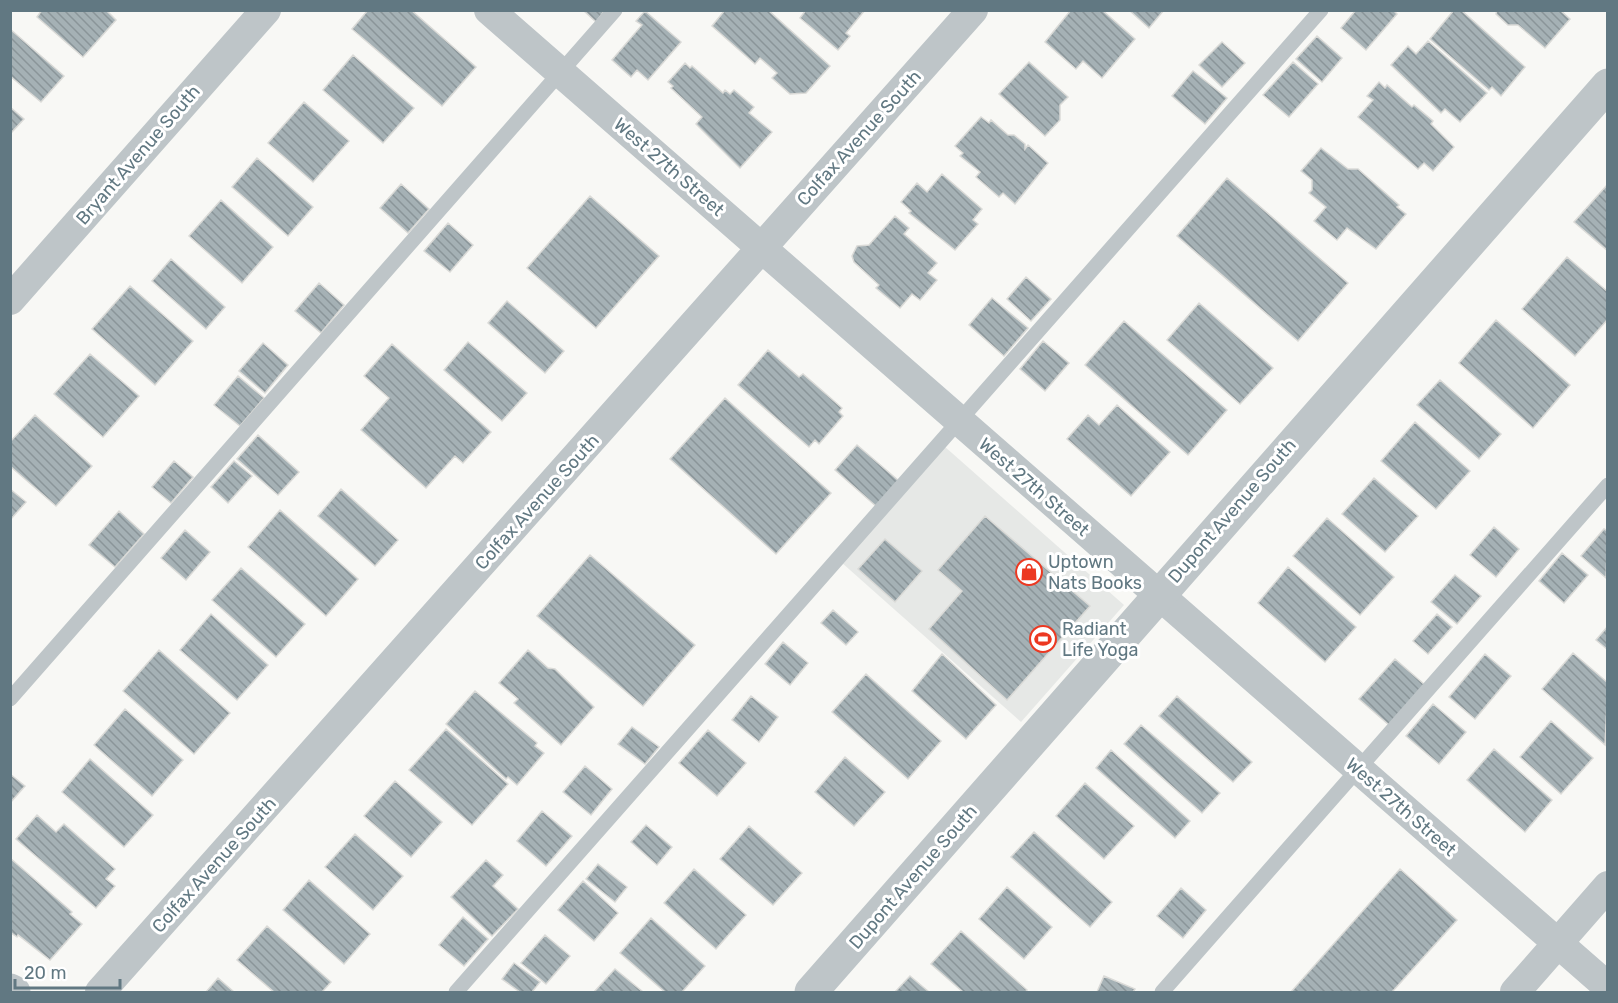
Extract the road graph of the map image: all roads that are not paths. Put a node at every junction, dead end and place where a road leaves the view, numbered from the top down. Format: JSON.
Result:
{"nodes":[{"id":1,"x":266,"y":10,"type":"edge"},
{"id":2,"x":489,"y":10,"type":"edge"},
{"id":3,"x":615,"y":10,"type":"edge"},
{"id":4,"x":973,"y":10,"type":"edge"},
{"id":5,"x":1321,"y":10,"type":"edge"},
{"id":6,"x":561,"y":73,"type":"junction"},
{"id":7,"x":1608,"y":85,"type":"edge"},
{"id":8,"x":762,"y":249,"type":"junction"},
{"id":9,"x":10,"y":300,"type":"edge"},
{"id":10,"x":959,"y":422,"type":"junction"},
{"id":11,"x":1608,"y":484,"type":"edge"},
{"id":12,"x":1158,"y":595,"type":"junction"},
{"id":13,"x":10,"y":699,"type":"edge"},
{"id":14,"x":1357,"y":768,"type":"junction"},
{"id":15,"x":1608,"y":886,"type":"edge"},
{"id":16,"x":1557,"y":943,"type":"junction"},
{"id":17,"x":1608,"y":987,"type":"edge"},
{"id":18,"x":100,"y":993,"type":"edge"},
{"id":19,"x":456,"y":993,"type":"edge"},
{"id":20,"x":812,"y":993,"type":"edge"},
{"id":21,"x":1162,"y":993,"type":"edge"},
{"id":22,"x":1515,"y":993,"type":"edge"}],
"edges":[{"from":1,"to":9,"type":"street","name":"Bryant Avenue South"},
{"from":2,"to":6,"type":"street","name":"West 27th Street"},
{"from":3,"to":6,"type":"lane"},
{"from":4,"to":8,"type":"street","name":"Colfax Avenue South"},
{"from":5,"to":10,"type":"lane"},
{"from":6,"to":8,"type":"street","name":"West 27th Street"},
{"from":6,"to":13,"type":"lane"},
{"from":7,"to":12,"type":"street","name":"Dupont Avenue South"},
{"from":8,"to":10,"type":"street","name":"West 27th Street"},
{"from":8,"to":18,"type":"street","name":"Colfax Avenue South"},
{"from":10,"to":12,"type":"street","name":"West 27th Street"},
{"from":10,"to":19,"type":"lane"},
{"from":11,"to":14,"type":"lane"},
{"from":12,"to":14,"type":"street","name":"West 27th Street"},
{"from":12,"to":20,"type":"street","name":"Dupont Avenue South"},
{"from":14,"to":16,"type":"street","name":"West 27th Street"},
{"from":14,"to":21,"type":"lane"},
{"from":15,"to":16,"type":"street"},
{"from":16,"to":17,"type":"street","name":"West 27th Street"},
{"from":16,"to":22,"type":"street"}]}
